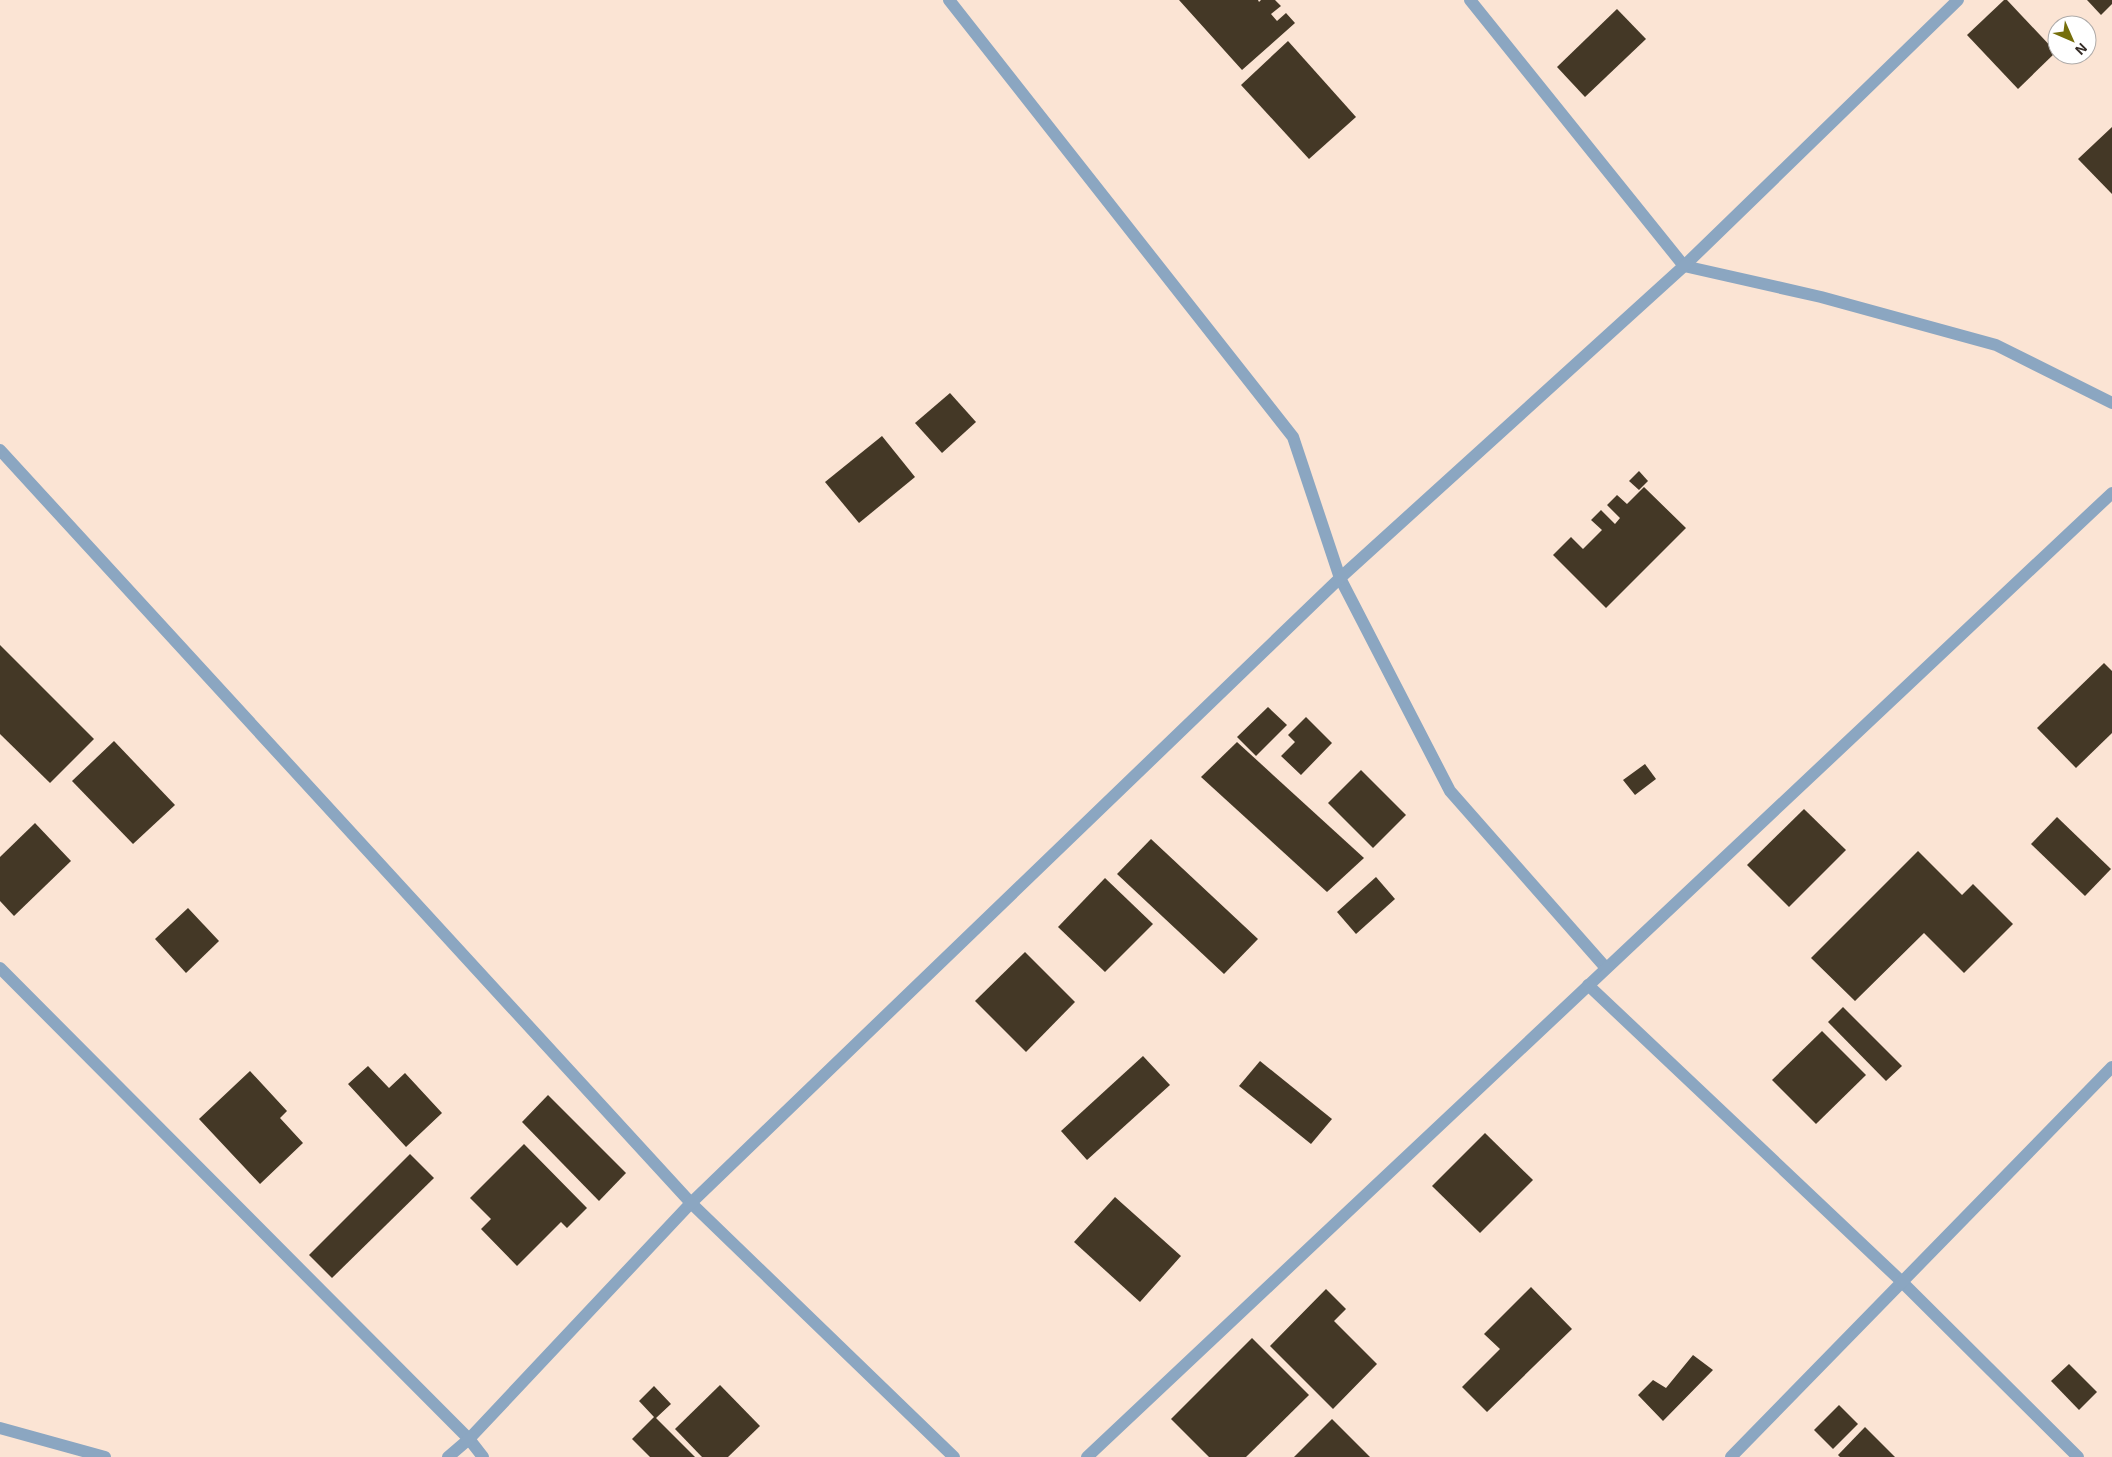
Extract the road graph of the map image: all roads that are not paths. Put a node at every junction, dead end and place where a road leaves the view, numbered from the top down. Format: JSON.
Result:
{"nodes":[{"id":1,"x":949,"y":0,"type":"edge"},
{"id":2,"x":1470,"y":0,"type":"edge"},
{"id":3,"x":1958,"y":0,"type":"edge"},
{"id":4,"x":1684,"y":266,"type":"junction"},
{"id":5,"x":2112,"y":403,"type":"edge"},
{"id":6,"x":0,"y":450,"type":"edge"},
{"id":7,"x":2112,"y":493,"type":"edge"},
{"id":8,"x":1340,"y":578,"type":"junction"},
{"id":9,"x":0,"y":968,"type":"edge"},
{"id":10,"x":1606,"y":968,"type":"junction"},
{"id":11,"x":1588,"y":985,"type":"junction"},
{"id":12,"x":2112,"y":1067,"type":"edge"},
{"id":13,"x":691,"y":1203,"type":"junction"},
{"id":14,"x":1902,"y":1280,"type":"junction"},
{"id":15,"x":0,"y":1428,"type":"edge"},
{"id":16,"x":468,"y":1439,"type":"junction"},
{"id":17,"x":104,"y":1457,"type":"edge"},
{"id":18,"x":448,"y":1457,"type":"edge"},
{"id":19,"x":483,"y":1457,"type":"edge"},
{"id":20,"x":954,"y":1457,"type":"edge"},
{"id":21,"x":1087,"y":1457,"type":"edge"},
{"id":22,"x":1731,"y":1457,"type":"edge"},
{"id":23,"x":2078,"y":1457,"type":"edge"}],
"edges":[{"from":1,"to":8,"type":"street"},
{"from":2,"to":4,"type":"street"},
{"from":3,"to":4,"type":"street"},
{"from":4,"to":5,"type":"street"},
{"from":4,"to":8,"type":"street"},
{"from":6,"to":13,"type":"street"},
{"from":7,"to":10,"type":"street"},
{"from":8,"to":10,"type":"street"},
{"from":8,"to":13,"type":"street"},
{"from":9,"to":16,"type":"street"},
{"from":10,"to":11,"type":"street"},
{"from":11,"to":14,"type":"street"},
{"from":11,"to":21,"type":"street"},
{"from":12,"to":14,"type":"street"},
{"from":13,"to":16,"type":"street"},
{"from":13,"to":20,"type":"street"},
{"from":14,"to":22,"type":"street"},
{"from":14,"to":23,"type":"street"},
{"from":15,"to":17,"type":"street"},
{"from":16,"to":18,"type":"street"},
{"from":16,"to":19,"type":"street"}]}
